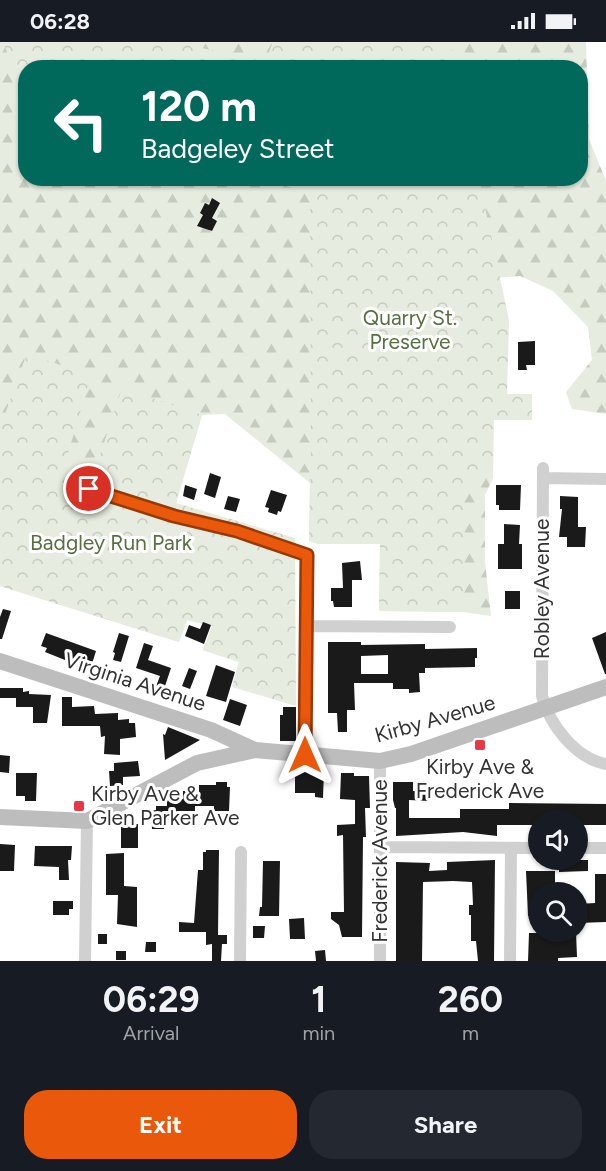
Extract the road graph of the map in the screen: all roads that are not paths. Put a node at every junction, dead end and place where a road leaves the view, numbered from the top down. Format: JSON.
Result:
{"nodes":[{"id":1,"x":606,"y":479,"type":"edge"},
{"id":2,"x":89,"y":489,"type":"dead end"},
{"id":3,"x":306,"y":626,"type":"junction"},
{"id":4,"x":450,"y":627,"type":"dead end"},
{"id":5,"x":0,"y":661,"type":"edge"},
{"id":6,"x":606,"y":687,"type":"edge"},
{"id":7,"x":545,"y":709,"type":"junction"},
{"id":8,"x":255,"y":750,"type":"junction"},
{"id":9,"x":305,"y":755,"type":"junction"},
{"id":10,"x":380,"y":761,"type":"junction"},
{"id":11,"x":606,"y":764,"type":"edge"},
{"id":12,"x":0,"y":817,"type":"edge"},
{"id":13,"x":87,"y":821,"type":"junction"},
{"id":14,"x":380,"y":847,"type":"junction"},
{"id":15,"x":511,"y":848,"type":"junction"},
{"id":16,"x":528,"y":848,"type":"edge"},
{"id":17,"x":588,"y":848,"type":"edge"},
{"id":18,"x":606,"y":848,"type":"edge"},
{"id":19,"x":241,"y":852,"type":"dead end"},
{"id":20,"x":85,"y":961,"type":"edge"},
{"id":21,"x":240,"y":961,"type":"edge"},
{"id":22,"x":380,"y":961,"type":"edge"},
{"id":23,"x":510,"y":961,"type":"edge"}],
"edges":[{"from":1,"to":7,"type":"street","name":"Robley Avenue"},
{"from":2,"to":3,"type":"street"},
{"from":3,"to":4,"type":"street"},
{"from":3,"to":9,"type":"street"},
{"from":5,"to":8,"type":"street","name":"Virginia Avenue"},
{"from":6,"to":7,"type":"street","name":"Kirby Avenue"},
{"from":7,"to":10,"type":"street","name":"Kirby Avenue"},
{"from":7,"to":11,"type":"street"},
{"from":8,"to":9,"type":"street","name":"Kirby Avenue"},
{"from":8,"to":13,"type":"street","name":"Kirby Avenue"},
{"from":9,"to":10,"type":"street","name":"Kirby Avenue"},
{"from":10,"to":14,"type":"street","name":"Frederick Avenue"},
{"from":12,"to":13,"type":"street"},
{"from":13,"to":20,"type":"street"},
{"from":14,"to":15,"type":"street"},
{"from":14,"to":22,"type":"street","name":"Frederick Avenue"},
{"from":15,"to":16,"type":"street"},
{"from":15,"to":23,"type":"street"},
{"from":17,"to":18,"type":"street"},
{"from":19,"to":21,"type":"street"}]}
